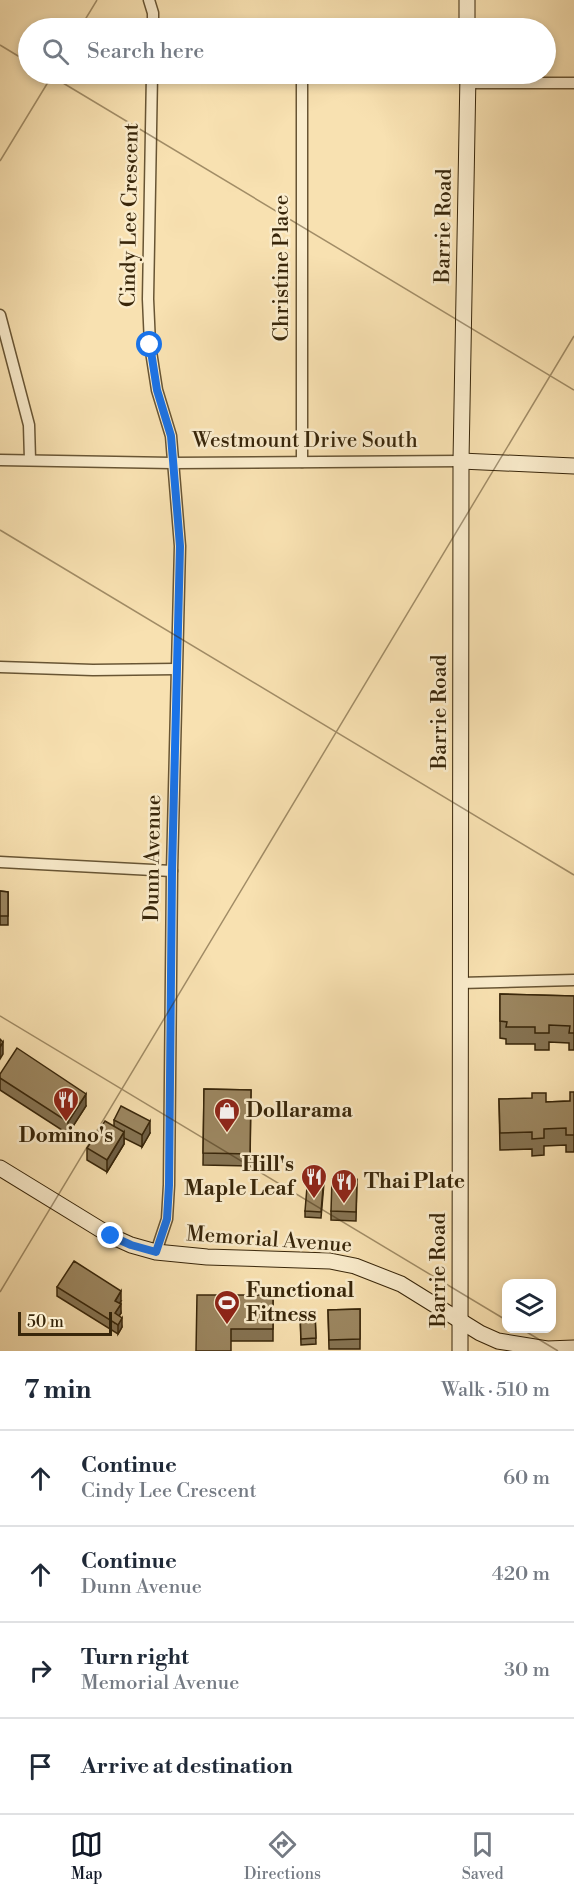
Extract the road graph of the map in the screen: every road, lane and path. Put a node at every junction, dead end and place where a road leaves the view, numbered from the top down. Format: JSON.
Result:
{"nodes":[{"id":1,"x":149,"y":0,"type":"edge"},
{"id":2,"x":467,"y":0,"type":"edge"},
{"id":3,"x":153,"y":18,"type":"edge"},
{"id":4,"x":467,"y":18,"type":"edge"},
{"id":5,"x":556,"y":82,"type":"edge"},
{"id":6,"x":574,"y":83,"type":"edge"},
{"id":7,"x":152,"y":84,"type":"edge"},
{"id":8,"x":302,"y":84,"type":"edge"},
{"id":9,"x":468,"y":84,"type":"edge"},
{"id":10,"x":0,"y":315,"type":"edge"},
{"id":11,"x":0,"y":460,"type":"edge"},
{"id":12,"x":30,"y":460,"type":"junction"},
{"id":13,"x":461,"y":461,"type":"junction"},
{"id":14,"x":302,"y":462,"type":"junction"},
{"id":15,"x":172,"y":463,"type":"junction"},
{"id":16,"x":574,"y":466,"type":"edge"},
{"id":17,"x":0,"y":666,"type":"edge"},
{"id":18,"x":176,"y":669,"type":"junction"},
{"id":19,"x":0,"y":862,"type":"edge"},
{"id":20,"x":172,"y":871,"type":"junction"},
{"id":21,"x":574,"y":980,"type":"edge"},
{"id":22,"x":460,"y":983,"type":"junction"},
{"id":23,"x":0,"y":1168,"type":"edge"},
{"id":24,"x":156,"y":1252,"type":"junction"},
{"id":25,"x":460,"y":1320,"type":"junction"},
{"id":26,"x":574,"y":1348,"type":"edge"},
{"id":27,"x":460,"y":1351,"type":"edge"}],
"edges":[{"from":1,"to":3,"type":"street"},
{"from":2,"to":4,"type":"street"},
{"from":5,"to":6,"type":"street"},
{"from":7,"to":15,"type":"street","name":"Cindy Lee Crescent"},
{"from":8,"to":14,"type":"street","name":"Christine Place"},
{"from":9,"to":13,"type":"street","name":"Barrie Road"},
{"from":10,"to":12,"type":"street"},
{"from":11,"to":12,"type":"street","name":"Westmount Drive South"},
{"from":12,"to":15,"type":"street","name":"Westmount Drive South"},
{"from":13,"to":14,"type":"street","name":"Westmount Drive South"},
{"from":13,"to":16,"type":"street","name":"Westmount Drive South"},
{"from":13,"to":22,"type":"street","name":"Barrie Road"},
{"from":14,"to":15,"type":"street","name":"Westmount Drive South"},
{"from":15,"to":18,"type":"street","name":"Dunn Avenue"},
{"from":17,"to":18,"type":"street"},
{"from":18,"to":20,"type":"street","name":"Dunn Avenue"},
{"from":19,"to":20,"type":"street"},
{"from":20,"to":24,"type":"street","name":"Dunn Avenue"},
{"from":21,"to":22,"type":"street"},
{"from":22,"to":25,"type":"street","name":"Barrie Road"},
{"from":23,"to":24,"type":"street","name":"Memorial Avenue"},
{"from":24,"to":25,"type":"street","name":"Memorial Avenue"},
{"from":25,"to":26,"type":"street","name":"Memorial Avenue"},
{"from":25,"to":27,"type":"street","name":"Barrie Road"}]}
